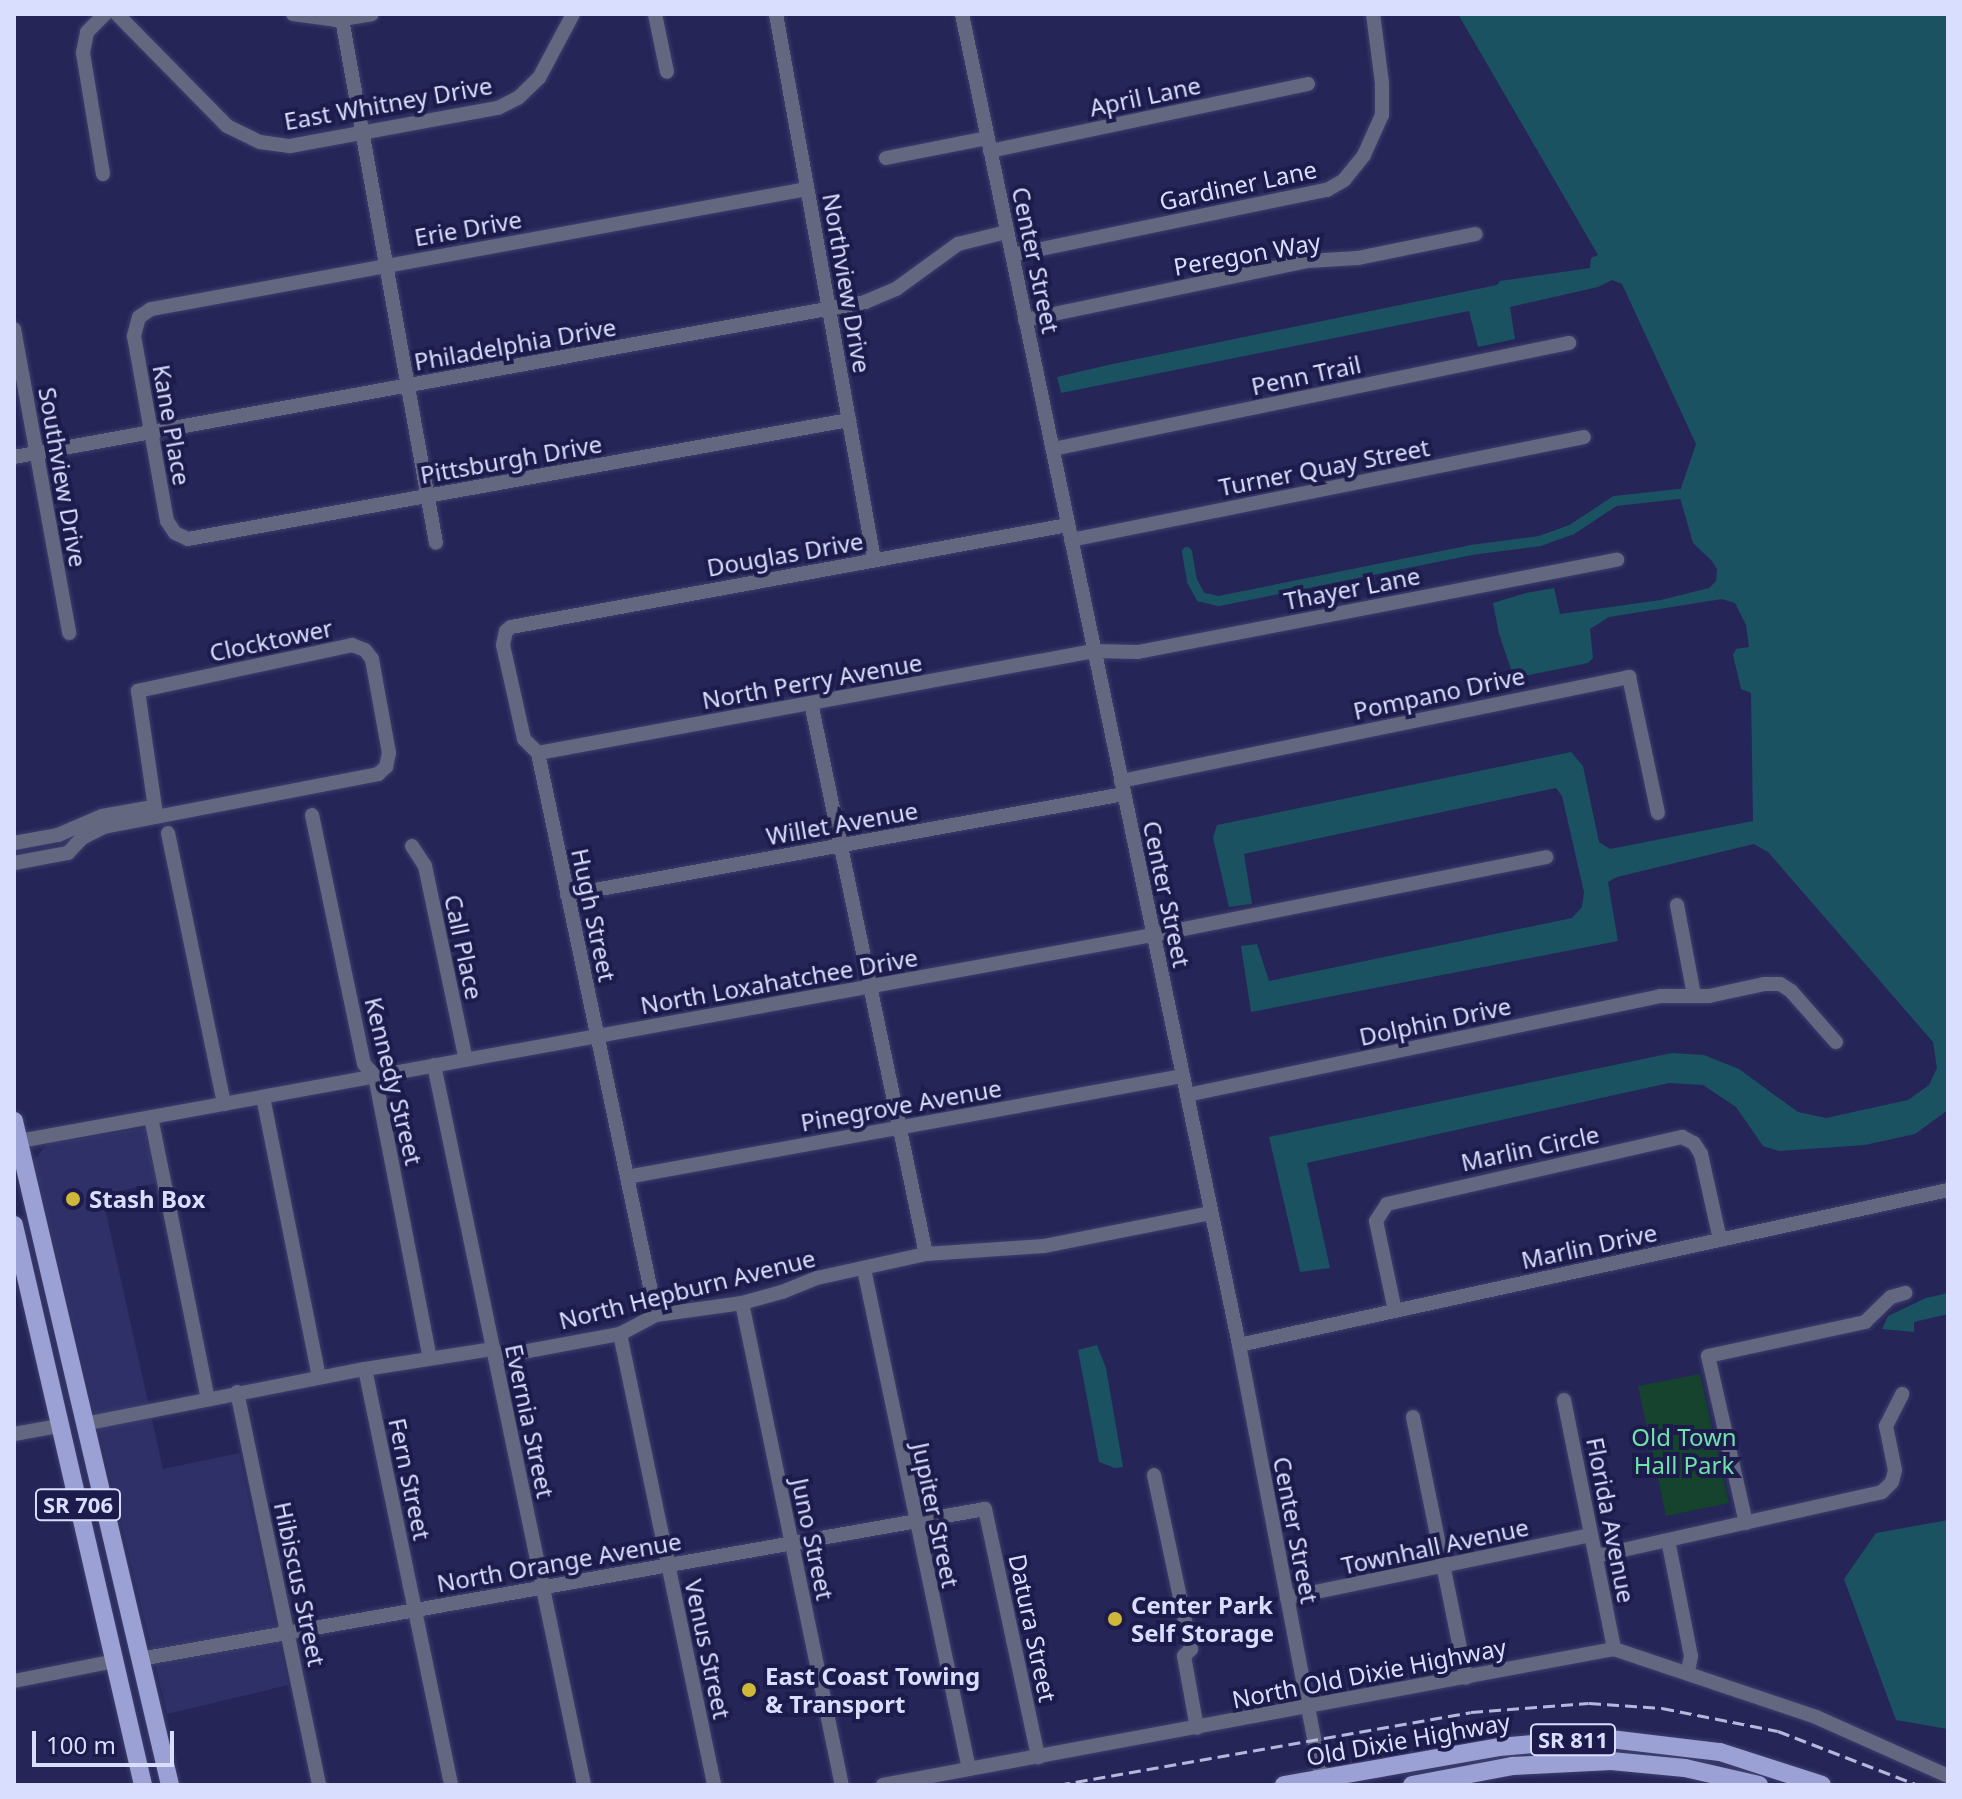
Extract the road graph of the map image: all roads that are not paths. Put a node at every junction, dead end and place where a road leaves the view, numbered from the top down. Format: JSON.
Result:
{"nodes":[{"id":1,"x":105,"y":14,"type":"edge"},
{"id":2,"x":117,"y":14,"type":"edge"},
{"id":3,"x":293,"y":14,"type":"edge"},
{"id":4,"x":372,"y":14,"type":"edge"},
{"id":5,"x":573,"y":14,"type":"edge"},
{"id":6,"x":655,"y":14,"type":"edge"},
{"id":7,"x":776,"y":14,"type":"edge"},
{"id":8,"x":962,"y":14,"type":"edge"},
{"id":9,"x":1373,"y":14,"type":"edge"},
{"id":10,"x":342,"y":19,"type":"junction"},
{"id":11,"x":667,"y":72,"type":"dead end"},
{"id":12,"x":1308,"y":84,"type":"dead end"},
{"id":13,"x":363,"y":134,"type":"junction"},
{"id":14,"x":989,"y":145,"type":"junction"},
{"id":15,"x":886,"y":158,"type":"dead end"},
{"id":16,"x":103,"y":174,"type":"dead end"},
{"id":17,"x":807,"y":189,"type":"junction"},
{"id":18,"x":1007,"y":232,"type":"junction"},
{"id":19,"x":1476,"y":234,"type":"dead end"},
{"id":20,"x":1012,"y":255,"type":"junction"},
{"id":21,"x":387,"y":266,"type":"junction"},
{"id":22,"x":829,"y":309,"type":"junction"},
{"id":23,"x":139,"y":317,"type":"joint"},
{"id":24,"x":1025,"y":320,"type":"junction"},
{"id":25,"x":14,"y":329,"type":"edge"},
{"id":26,"x":1569,"y":343,"type":"dead end"},
{"id":27,"x":408,"y":385,"type":"junction"},
{"id":28,"x":849,"y":420,"type":"junction"},
{"id":29,"x":151,"y":432,"type":"junction"},
{"id":30,"x":1584,"y":437,"type":"dead end"},
{"id":31,"x":1053,"y":449,"type":"junction"},
{"id":32,"x":36,"y":453,"type":"junction"},
{"id":33,"x":14,"y":457,"type":"edge"},
{"id":34,"x":428,"y":496,"type":"junction"},
{"id":35,"x":1070,"y":532,"type":"junction"},
{"id":36,"x":181,"y":537,"type":"joint"},
{"id":37,"x":436,"y":543,"type":"dead end"},
{"id":38,"x":874,"y":560,"type":"junction"},
{"id":39,"x":1617,"y":560,"type":"dead end"},
{"id":40,"x":511,"y":627,"type":"joint"},
{"id":41,"x":69,"y":633,"type":"dead end"},
{"id":42,"x":1094,"y":651,"type":"junction"},
{"id":43,"x":811,"y":703,"type":"junction"},
{"id":44,"x":538,"y":753,"type":"junction"},
{"id":45,"x":1123,"y":788,"type":"junction"},
{"id":46,"x":156,"y":810,"type":"junction"},
{"id":47,"x":1658,"y":813,"type":"dead end"},
{"id":48,"x":312,"y":815,"type":"dead end"},
{"id":49,"x":168,"y":833,"type":"dead end"},
{"id":50,"x":14,"y":843,"type":"edge"},
{"id":51,"x":841,"y":845,"type":"junction"},
{"id":52,"x":412,"y":846,"type":"dead end"},
{"id":53,"x":1546,"y":857,"type":"dead end"},
{"id":54,"x":14,"y":863,"type":"edge"},
{"id":55,"x":567,"y":895,"type":"junction"},
{"id":56,"x":1677,"y":905,"type":"dead end"},
{"id":57,"x":1153,"y":935,"type":"junction"},
{"id":58,"x":871,"y":986,"type":"junction"},
{"id":59,"x":1694,"y":995,"type":"junction"},
{"id":60,"x":597,"y":1036,"type":"junction"},
{"id":61,"x":1836,"y":1042,"type":"dead end"},
{"id":62,"x":466,"y":1060,"type":"junction"},
{"id":63,"x":434,"y":1065,"type":"junction"},
{"id":64,"x":375,"y":1076,"type":"junction"},
{"id":65,"x":1183,"y":1076,"type":"junction"},
{"id":66,"x":1187,"y":1095,"type":"junction"},
{"id":67,"x":263,"y":1097,"type":"junction"},
{"id":68,"x":224,"y":1104,"type":"junction"},
{"id":69,"x":151,"y":1117,"type":"junction"},
{"id":70,"x":14,"y":1121,"type":"edge"},
{"id":71,"x":901,"y":1128,"type":"junction"},
{"id":72,"x":16,"y":1142,"type":"edge"},
{"id":73,"x":627,"y":1177,"type":"junction"},
{"id":74,"x":1948,"y":1190,"type":"edge"},
{"id":75,"x":1211,"y":1213,"type":"junction"},
{"id":76,"x":14,"y":1225,"type":"edge"},
{"id":77,"x":1720,"y":1240,"type":"junction"},
{"id":78,"x":926,"y":1254,"type":"junction"},
{"id":79,"x":864,"y":1269,"type":"junction"},
{"id":80,"x":1905,"y":1293,"type":"dead end"},
{"id":81,"x":742,"y":1303,"type":"junction"},
{"id":82,"x":1395,"y":1311,"type":"junction"},
{"id":83,"x":656,"y":1315,"type":"junction"},
{"id":84,"x":620,"y":1334,"type":"junction"},
{"id":85,"x":1239,"y":1345,"type":"junction"},
{"id":86,"x":493,"y":1349,"type":"junction"},
{"id":87,"x":430,"y":1358,"type":"junction"},
{"id":88,"x":365,"y":1369,"type":"junction"},
{"id":89,"x":319,"y":1377,"type":"junction"},
{"id":90,"x":237,"y":1392,"type":"junction"},
{"id":91,"x":1902,"y":1394,"type":"dead end"},
{"id":92,"x":208,"y":1399,"type":"junction"},
{"id":93,"x":1564,"y":1400,"type":"dead end"},
{"id":94,"x":1413,"y":1417,"type":"dead end"},
{"id":95,"x":84,"y":1424,"type":"junction"},
{"id":96,"x":59,"y":1426,"type":"junction"},
{"id":97,"x":14,"y":1434,"type":"edge"},
{"id":98,"x":1154,"y":1475,"type":"dead end"},
{"id":99,"x":75,"y":1493,"type":"junction"},
{"id":100,"x":985,"y":1509,"type":"joint"},
{"id":101,"x":914,"y":1522,"type":"junction"},
{"id":102,"x":1746,"y":1523,"type":"junction"},
{"id":103,"x":1591,"y":1535,"type":"junction"},
{"id":104,"x":1668,"y":1540,"type":"junction"},
{"id":105,"x":792,"y":1544,"type":"junction"},
{"id":106,"x":1596,"y":1556,"type":"junction"},
{"id":107,"x":668,"y":1565,"type":"junction"},
{"id":108,"x":1443,"y":1568,"type":"junction"},
{"id":109,"x":543,"y":1587,"type":"junction"},
{"id":110,"x":1287,"y":1598,"type":"junction"},
{"id":111,"x":415,"y":1610,"type":"junction"},
{"id":112,"x":287,"y":1632,"type":"junction"},
{"id":113,"x":1614,"y":1649,"type":"junction"},
{"id":114,"x":140,"y":1659,"type":"junction"},
{"id":115,"x":115,"y":1661,"type":"junction"},
{"id":116,"x":1688,"y":1672,"type":"junction"},
{"id":117,"x":1466,"y":1678,"type":"junction"},
{"id":118,"x":14,"y":1681,"type":"edge"},
{"id":119,"x":1308,"y":1708,"type":"junction"},
{"id":120,"x":1197,"y":1728,"type":"junction"},
{"id":121,"x":1038,"y":1757,"type":"junction"},
{"id":122,"x":969,"y":1769,"type":"junction"},
{"id":123,"x":1948,"y":1776,"type":"edge"},
{"id":124,"x":1322,"y":1782,"type":"edge"},
{"id":125,"x":143,"y":1785,"type":"edge"},
{"id":126,"x":163,"y":1785,"type":"edge"},
{"id":127,"x":170,"y":1785,"type":"edge"},
{"id":128,"x":319,"y":1785,"type":"edge"},
{"id":129,"x":451,"y":1785,"type":"edge"},
{"id":130,"x":584,"y":1785,"type":"edge"},
{"id":131,"x":714,"y":1785,"type":"edge"},
{"id":132,"x":842,"y":1785,"type":"edge"},
{"id":133,"x":883,"y":1785,"type":"edge"},
{"id":134,"x":1284,"y":1785,"type":"edge"},
{"id":135,"x":1412,"y":1785,"type":"edge"},
{"id":136,"x":1759,"y":1785,"type":"edge"},
{"id":137,"x":1822,"y":1785,"type":"edge"}],
"edges":[{"from":1,"to":16,"type":"street"},
{"from":2,"to":13,"type":"street","name":"East Whitney Drive"},
{"from":3,"to":10,"type":"street"},
{"from":4,"to":10,"type":"street"},
{"from":5,"to":13,"type":"street","name":"East Whitney Drive"},
{"from":6,"to":11,"type":"street"},
{"from":7,"to":17,"type":"street","name":"Northview Drive"},
{"from":8,"to":14,"type":"street","name":"Center Street"},
{"from":9,"to":20,"type":"street","name":"Gardiner Lane"},
{"from":10,"to":13,"type":"street"},
{"from":12,"to":14,"type":"street","name":"April Lane"},
{"from":13,"to":21,"type":"street"},
{"from":14,"to":15,"type":"street","name":"April Lane"},
{"from":14,"to":18,"type":"street","name":"Center Street"},
{"from":17,"to":21,"type":"street","name":"Erie Drive"},
{"from":17,"to":22,"type":"street","name":"Northview Drive"},
{"from":18,"to":20,"type":"street","name":"Center Street"},
{"from":18,"to":22,"type":"street","name":"Philadelphia Drive"},
{"from":19,"to":24,"type":"street","name":"Peregon Way"},
{"from":20,"to":24,"type":"street","name":"Center Street"},
{"from":21,"to":23,"type":"street","name":"Erie Drive"},
{"from":21,"to":27,"type":"street"},
{"from":22,"to":27,"type":"street","name":"Philadelphia Drive"},
{"from":22,"to":28,"type":"street","name":"Northview Drive"},
{"from":23,"to":29,"type":"street","name":"Kane Place"},
{"from":24,"to":31,"type":"street","name":"Center Street"},
{"from":25,"to":32,"type":"street","name":"Southview Drive"},
{"from":26,"to":31,"type":"street","name":"Penn Trail"},
{"from":27,"to":29,"type":"street","name":"Philadelphia Drive"},
{"from":27,"to":34,"type":"street"},
{"from":28,"to":34,"type":"street","name":"Pittsburgh Drive"},
{"from":28,"to":38,"type":"street","name":"Northview Drive"},
{"from":29,"to":32,"type":"street","name":"Philadelphia Drive"},
{"from":29,"to":36,"type":"street","name":"Kane Place"},
{"from":30,"to":35,"type":"street","name":"Turner Quay Street"},
{"from":31,"to":35,"type":"street","name":"Center Street"},
{"from":32,"to":33,"type":"street","name":"Philadelphia Drive"},
{"from":32,"to":41,"type":"street","name":"Southview Drive"},
{"from":34,"to":36,"type":"street","name":"Pittsburgh Drive"},
{"from":34,"to":37,"type":"street"},
{"from":35,"to":38,"type":"street","name":"Douglas Drive"},
{"from":35,"to":42,"type":"street","name":"Center Street"},
{"from":38,"to":40,"type":"street","name":"Douglas Drive"},
{"from":39,"to":42,"type":"street","name":"Thayer Lane"},
{"from":40,"to":44,"type":"street","name":"Hugh Street"},
{"from":42,"to":43,"type":"street","name":"North Perry Avenue"},
{"from":42,"to":45,"type":"street","name":"Center Street"},
{"from":43,"to":44,"type":"street","name":"North Perry Avenue"},
{"from":43,"to":51,"type":"street"},
{"from":44,"to":55,"type":"street","name":"Hugh Street"},
{"from":45,"to":47,"type":"street","name":"Pompano Drive"},
{"from":45,"to":51,"type":"street","name":"Willet Avenue"},
{"from":45,"to":57,"type":"street","name":"Center Street"},
{"from":46,"to":46,"type":"street","name":"Clocktower"},
{"from":46,"to":50,"type":"street","name":"Clocktower"},
{"from":46,"to":54,"type":"street","name":"Clocktower"},
{"from":48,"to":64,"type":"street","name":"Kennedy Street"},
{"from":49,"to":68,"type":"street"},
{"from":51,"to":55,"type":"street","name":"Willet Avenue"},
{"from":51,"to":58,"type":"street"},
{"from":52,"to":62,"type":"street","name":"Call Place"},
{"from":53,"to":57,"type":"street","name":"North Loxahatchee Drive"},
{"from":55,"to":60,"type":"street","name":"Hugh Street"},
{"from":56,"to":59,"type":"street"},
{"from":57,"to":58,"type":"street","name":"North Loxahatchee Drive"},
{"from":57,"to":65,"type":"street","name":"Center Street"},
{"from":58,"to":60,"type":"street","name":"North Loxahatchee Drive"},
{"from":58,"to":71,"type":"street"},
{"from":59,"to":61,"type":"street","name":"Dolphin Drive"},
{"from":59,"to":66,"type":"street","name":"Dolphin Drive"},
{"from":60,"to":62,"type":"street","name":"North Loxahatchee Drive"},
{"from":60,"to":73,"type":"street","name":"Hugh Street"},
{"from":62,"to":63,"type":"street","name":"North Loxahatchee Drive"},
{"from":63,"to":64,"type":"street","name":"North Loxahatchee Drive"},
{"from":63,"to":86,"type":"street","name":"Evernia Street"},
{"from":64,"to":67,"type":"street","name":"North Loxahatchee Drive"},
{"from":64,"to":87,"type":"street","name":"Kennedy Street"},
{"from":65,"to":66,"type":"street","name":"Center Street"},
{"from":65,"to":71,"type":"street","name":"Pinegrove Avenue"},
{"from":66,"to":75,"type":"street","name":"Center Street"},
{"from":67,"to":68,"type":"street","name":"North Loxahatchee Drive"},
{"from":67,"to":89,"type":"street"},
{"from":68,"to":69,"type":"street","name":"North Loxahatchee Drive"},
{"from":69,"to":72,"type":"street","name":"North Loxahatchee Drive"},
{"from":69,"to":92,"type":"street"},
{"from":70,"to":72,"type":"main road","number":"SR 706"},
{"from":71,"to":73,"type":"street","name":"Pinegrove Avenue"},
{"from":71,"to":78,"type":"street"},
{"from":72,"to":95,"type":"main road","number":"SR 706"},
{"from":73,"to":83,"type":"street","name":"Hugh Street"},
{"from":74,"to":77,"type":"street","name":"Marlin Drive"},
{"from":75,"to":78,"type":"street","name":"North Hepburn Avenue"},
{"from":75,"to":85,"type":"street","name":"Center Street"},
{"from":76,"to":96,"type":"main road","number":"SR 706"},
{"from":77,"to":82,"type":"street","name":"Marlin Drive"},
{"from":77,"to":82,"type":"street","name":"Marlin Circle"},
{"from":78,"to":79,"type":"street","name":"North Hepburn Avenue"},
{"from":79,"to":81,"type":"street","name":"North Hepburn Avenue"},
{"from":79,"to":101,"type":"street","name":"Jupiter Street"},
{"from":80,"to":102,"type":"street"},
{"from":81,"to":83,"type":"street","name":"North Hepburn Avenue"},
{"from":81,"to":105,"type":"street","name":"Juno Street"},
{"from":82,"to":85,"type":"street","name":"Marlin Drive"},
{"from":83,"to":84,"type":"street","name":"North Hepburn Avenue"},
{"from":84,"to":86,"type":"street","name":"North Hepburn Avenue"},
{"from":84,"to":107,"type":"street","name":"Venus Street"},
{"from":85,"to":110,"type":"street","name":"Center Street"},
{"from":86,"to":87,"type":"street","name":"North Hepburn Avenue"},
{"from":86,"to":109,"type":"street","name":"Evernia Street"},
{"from":87,"to":88,"type":"street","name":"North Hepburn Avenue"},
{"from":88,"to":89,"type":"street","name":"North Hepburn Avenue"},
{"from":88,"to":111,"type":"street","name":"Fern Street"},
{"from":89,"to":90,"type":"street","name":"North Hepburn Avenue"},
{"from":90,"to":92,"type":"street","name":"North Hepburn Avenue"},
{"from":90,"to":112,"type":"street","name":"Hibiscus Street"},
{"from":91,"to":102,"type":"street"},
{"from":92,"to":95,"type":"street","name":"North Hepburn Avenue"},
{"from":93,"to":103,"type":"street","name":"Florida Avenue"},
{"from":94,"to":108,"type":"street"},
{"from":95,"to":114,"type":"main road","number":"SR 706"},
{"from":96,"to":97,"type":"street"},
{"from":96,"to":99,"type":"main road","number":"SR 706"},
{"from":98,"to":120,"type":"street"},
{"from":99,"to":114,"type":"main road"},
{"from":99,"to":115,"type":"main road","number":"SR 706"},
{"from":100,"to":101,"type":"street","name":"North Orange Avenue"},
{"from":100,"to":121,"type":"street","name":"Datura Street"},
{"from":101,"to":105,"type":"street","name":"North Orange Avenue"},
{"from":101,"to":122,"type":"street","name":"Jupiter Street"},
{"from":102,"to":104,"type":"street"},
{"from":103,"to":106,"type":"street","name":"Florida Avenue"},
{"from":103,"to":108,"type":"street","name":"Townhall Avenue"},
{"from":104,"to":106,"type":"street"},
{"from":104,"to":116,"type":"street"},
{"from":105,"to":107,"type":"street","name":"North Orange Avenue"},
{"from":105,"to":132,"type":"street","name":"Juno Street"},
{"from":106,"to":113,"type":"street","name":"Florida Avenue"},
{"from":107,"to":109,"type":"street","name":"North Orange Avenue"},
{"from":107,"to":131,"type":"street","name":"Venus Street"},
{"from":108,"to":110,"type":"street","name":"Townhall Avenue"},
{"from":108,"to":117,"type":"street"},
{"from":109,"to":111,"type":"street","name":"North Orange Avenue"},
{"from":109,"to":130,"type":"street","name":"Evernia Street"},
{"from":110,"to":119,"type":"street","name":"Center Street"},
{"from":111,"to":112,"type":"street","name":"North Orange Avenue"},
{"from":111,"to":129,"type":"street","name":"Fern Street"},
{"from":112,"to":114,"type":"street","name":"North Orange Avenue"},
{"from":112,"to":128,"type":"street","name":"Hibiscus Street"},
{"from":113,"to":116,"type":"street","name":"North Old Dixie Highway"},
{"from":113,"to":117,"type":"street","name":"North Old Dixie Highway"},
{"from":114,"to":127,"type":"main road","number":"SR 706"},
{"from":115,"to":118,"type":"street"},
{"from":115,"to":125,"type":"main road","number":"SR 706"},
{"from":115,"to":126,"type":"main road"},
{"from":116,"to":123,"type":"street","name":"North Old Dixie Highway"},
{"from":117,"to":119,"type":"street","name":"North Old Dixie Highway"},
{"from":119,"to":120,"type":"street","name":"North Old Dixie Highway"},
{"from":119,"to":124,"type":"street","name":"Center Street"},
{"from":120,"to":121,"type":"street","name":"North Old Dixie Highway"},
{"from":121,"to":122,"type":"street","name":"North Old Dixie Highway"},
{"from":122,"to":133,"type":"street","name":"North Old Dixie Highway"},
{"from":124,"to":134,"type":"main road","name":"Old Dixie Highway","number":"SR 811"},
{"from":124,"to":137,"type":"main road","name":"Old Dixie Highway","number":"SR 811"},
{"from":135,"to":136,"type":"main road","name":"Old Dixie Highway","number":"SR 811"}]}
